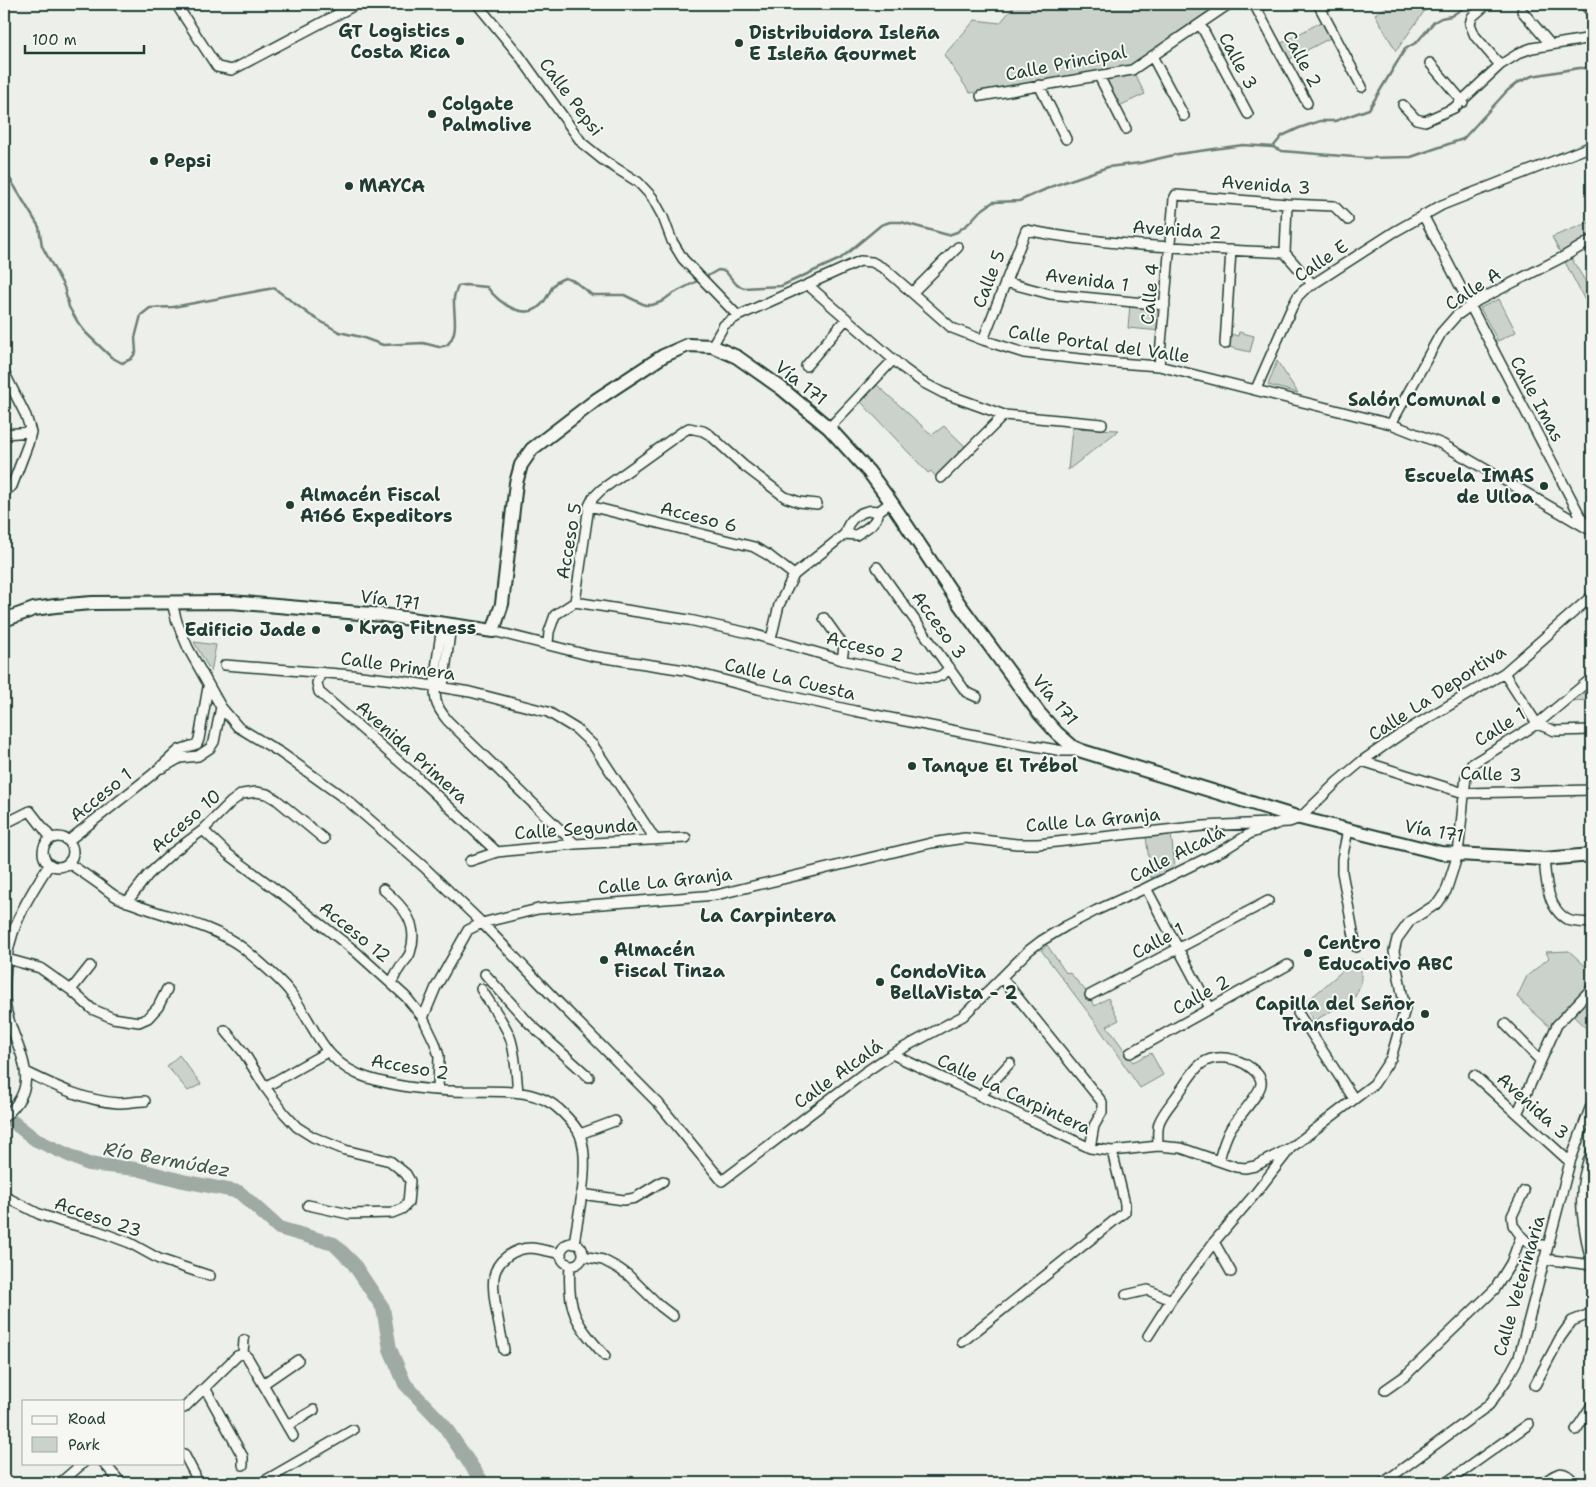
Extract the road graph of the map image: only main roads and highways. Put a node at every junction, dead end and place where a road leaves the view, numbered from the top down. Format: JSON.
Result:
{"nodes":[{"id":1,"x":4,"y":620,"type":"edge"},
{"id":2,"x":1592,"y":855,"type":"edge"}],
"edges":[{"from":1,"to":2,"type":"main road","name":"Vía 171"}]}
